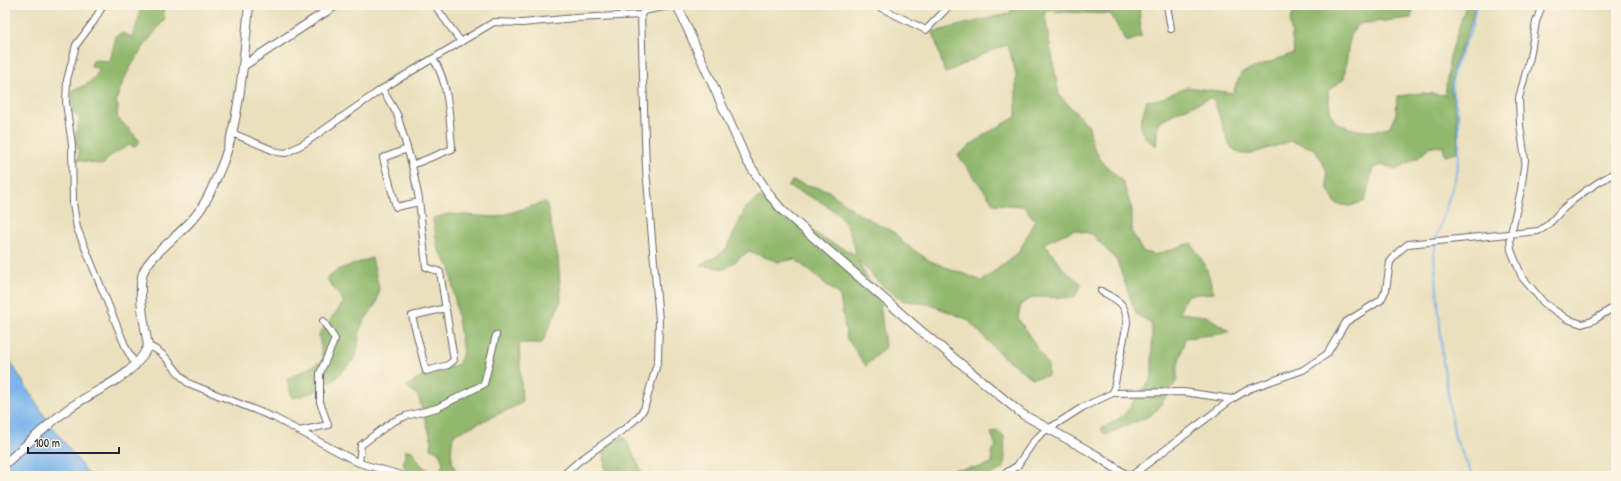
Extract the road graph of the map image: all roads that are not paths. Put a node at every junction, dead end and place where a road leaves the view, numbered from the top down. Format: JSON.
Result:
{"nodes":[{"id":1,"x":103,"y":5,"type":"edge"},
{"id":2,"x":249,"y":5,"type":"edge"},
{"id":3,"x":267,"y":5,"type":"edge"},
{"id":4,"x":647,"y":5,"type":"edge"},
{"id":5,"x":676,"y":5,"type":"edge"},
{"id":6,"x":875,"y":5,"type":"edge"},
{"id":7,"x":950,"y":5,"type":"edge"},
{"id":8,"x":1167,"y":5,"type":"edge"},
{"id":9,"x":1542,"y":5,"type":"edge"},
{"id":10,"x":334,"y":6,"type":"edge"},
{"id":11,"x":438,"y":10,"type":"dead end"},
{"id":12,"x":642,"y":13,"type":"junction"},
{"id":13,"x":1171,"y":29,"type":"dead end"},
{"id":14,"x":461,"y":42,"type":"junction"},
{"id":15,"x":433,"y":59,"type":"junction"},
{"id":16,"x":243,"y":66,"type":"junction"},
{"id":17,"x":382,"y":90,"type":"junction"},
{"id":18,"x":232,"y":133,"type":"junction"},
{"id":19,"x":407,"y":149,"type":"junction"},
{"id":20,"x":412,"y":165,"type":"junction"},
{"id":21,"x":1616,"y":172,"type":"edge"},
{"id":22,"x":419,"y":202,"type":"junction"},
{"id":23,"x":1511,"y":234,"type":"junction"},
{"id":24,"x":1101,"y":291,"type":"dead end"},
{"id":25,"x":1616,"y":306,"type":"edge"},
{"id":26,"x":446,"y":308,"type":"junction"},
{"id":27,"x":322,"y":321,"type":"dead end"},
{"id":28,"x":496,"y":335,"type":"dead end"},
{"id":29,"x":148,"y":346,"type":"junction"},
{"id":30,"x":136,"y":366,"type":"junction"},
{"id":31,"x":1112,"y":393,"type":"junction"},
{"id":32,"x":1232,"y":399,"type":"junction"},
{"id":33,"x":1048,"y":429,"type":"junction"},
{"id":34,"x":299,"y":431,"type":"junction"},
{"id":35,"x":360,"y":463,"type":"junction"},
{"id":36,"x":5,"y":464,"type":"edge"},
{"id":37,"x":405,"y":476,"type":"edge"},
{"id":38,"x":562,"y":476,"type":"edge"},
{"id":39,"x":1001,"y":476,"type":"edge"},
{"id":40,"x":1127,"y":476,"type":"edge"},
{"id":41,"x":1131,"y":476,"type":"edge"}],
"edges":[{"from":1,"to":30,"type":"street"},
{"from":2,"to":3,"type":"street"},
{"from":2,"to":16,"type":"street"},
{"from":4,"to":12,"type":"street"},
{"from":5,"to":12,"type":"street"},
{"from":5,"to":33,"type":"street"},
{"from":6,"to":7,"type":"street"},
{"from":8,"to":13,"type":"street"},
{"from":9,"to":23,"type":"street"},
{"from":10,"to":16,"type":"street"},
{"from":11,"to":14,"type":"street"},
{"from":12,"to":14,"type":"street"},
{"from":12,"to":38,"type":"street"},
{"from":14,"to":15,"type":"street"},
{"from":15,"to":17,"type":"street"},
{"from":15,"to":20,"type":"street"},
{"from":16,"to":18,"type":"street"},
{"from":17,"to":18,"type":"street"},
{"from":17,"to":19,"type":"street"},
{"from":18,"to":29,"type":"street"},
{"from":19,"to":20,"type":"street"},
{"from":19,"to":22,"type":"street"},
{"from":20,"to":22,"type":"street"},
{"from":21,"to":23,"type":"street"},
{"from":22,"to":26,"type":"street"},
{"from":23,"to":25,"type":"street"},
{"from":23,"to":32,"type":"street"},
{"from":24,"to":31,"type":"street"},
{"from":26,"to":26,"type":"street"},
{"from":27,"to":34,"type":"street"},
{"from":28,"to":35,"type":"street"},
{"from":29,"to":30,"type":"street"},
{"from":29,"to":34,"type":"street"},
{"from":30,"to":36,"type":"street"},
{"from":31,"to":32,"type":"street"},
{"from":31,"to":33,"type":"street"},
{"from":32,"to":41,"type":"street"},
{"from":33,"to":39,"type":"street"},
{"from":33,"to":40,"type":"street"},
{"from":34,"to":35,"type":"street"},
{"from":35,"to":37,"type":"street"}]}
